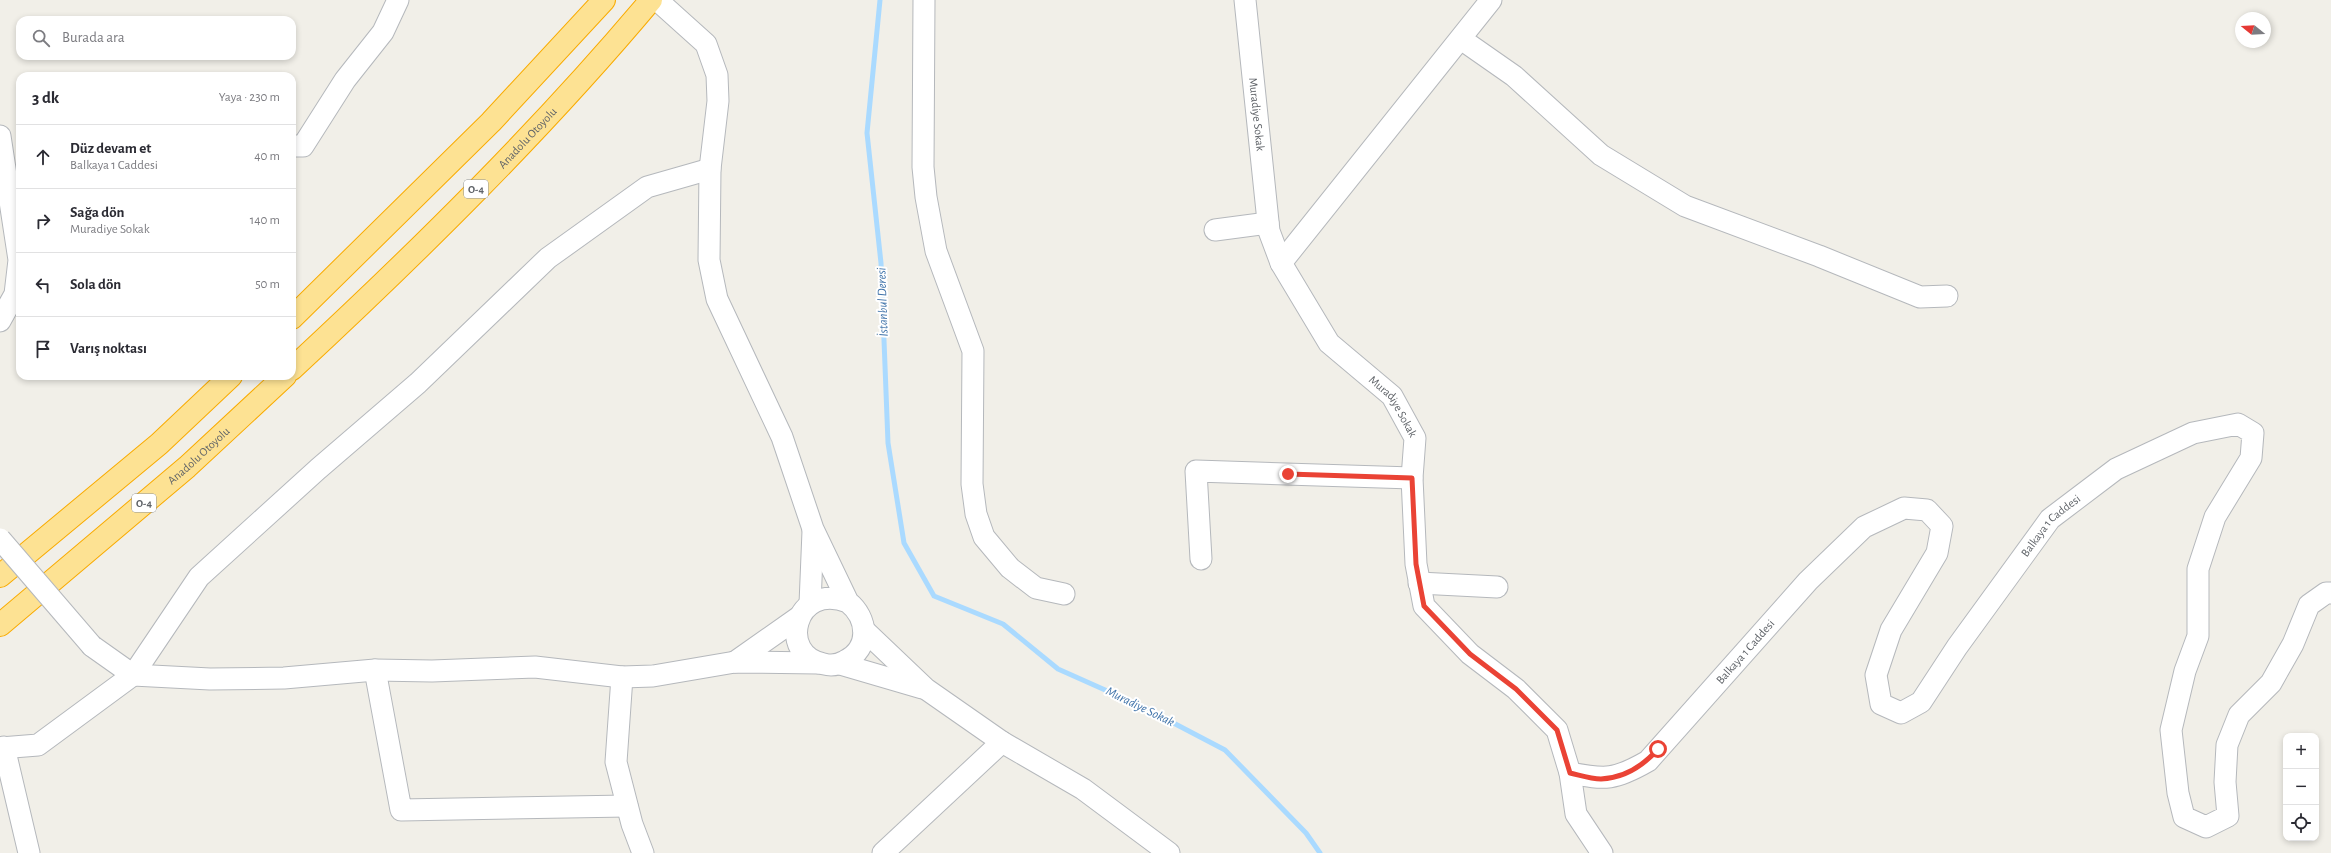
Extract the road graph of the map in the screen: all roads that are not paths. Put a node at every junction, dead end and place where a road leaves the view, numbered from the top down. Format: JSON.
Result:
{"nodes":[{"id":1,"x":398,"y":0,"type":"edge"},
{"id":2,"x":604,"y":0,"type":"edge"},
{"id":3,"x":652,"y":0,"type":"edge"},
{"id":4,"x":656,"y":0,"type":"edge"},
{"id":5,"x":924,"y":0,"type":"edge"},
{"id":6,"x":1245,"y":0,"type":"edge"},
{"id":7,"x":1491,"y":0,"type":"edge"},
{"id":8,"x":1461,"y":40,"type":"junction"},
{"id":9,"x":0,"y":136,"type":"edge"},
{"id":10,"x":296,"y":146,"type":"edge"},
{"id":11,"x":710,"y":169,"type":"junction"},
{"id":12,"x":1268,"y":223,"type":"junction"},
{"id":13,"x":1215,"y":230,"type":"dead end"},
{"id":14,"x":16,"y":240,"type":"edge"},
{"id":15,"x":1281,"y":263,"type":"junction"},
{"id":16,"x":16,"y":286,"type":"edge"},
{"id":17,"x":1947,"y":296,"type":"dead end"},
{"id":18,"x":296,"y":314,"type":"edge"},
{"id":19,"x":0,"y":321,"type":"edge"},
{"id":20,"x":296,"y":365,"type":"edge"},
{"id":21,"x":227,"y":380,"type":"edge"},
{"id":22,"x":281,"y":380,"type":"edge"},
{"id":23,"x":159,"y":444,"type":"junction"},
{"id":24,"x":1412,"y":478,"type":"junction"},
{"id":25,"x":813,"y":529,"type":"junction"},
{"id":26,"x":0,"y":539,"type":"edge"},
{"id":27,"x":0,"y":557,"type":"edge"},
{"id":28,"x":1201,"y":559,"type":"dead end"},
{"id":29,"x":0,"y":576,"type":"edge"},
{"id":30,"x":1419,"y":583,"type":"junction"},
{"id":31,"x":1497,"y":587,"type":"dead end"},
{"id":32,"x":2331,"y":593,"type":"edge"},
{"id":33,"x":1064,"y":594,"type":"dead end"},
{"id":34,"x":848,"y":602,"type":"junction"},
{"id":35,"x":804,"y":611,"type":"junction"},
{"id":36,"x":0,"y":625,"type":"edge"},
{"id":37,"x":864,"y":630,"type":"junction"},
{"id":38,"x":735,"y":662,"type":"junction"},
{"id":39,"x":818,"y":663,"type":"junction"},
{"id":40,"x":840,"y":664,"type":"junction"},
{"id":41,"x":375,"y":670,"type":"junction"},
{"id":42,"x":133,"y":675,"type":"junction"},
{"id":43,"x":622,"y":677,"type":"junction"},
{"id":44,"x":926,"y":689,"type":"junction"},
{"id":45,"x":1002,"y":742,"type":"junction"},
{"id":46,"x":2,"y":747,"type":"edge"},
{"id":47,"x":1570,"y":773,"type":"junction"},
{"id":48,"x":627,"y":806,"type":"junction"},
{"id":49,"x":29,"y":853,"type":"edge"},
{"id":50,"x":643,"y":853,"type":"edge"},
{"id":51,"x":883,"y":853,"type":"edge"},
{"id":52,"x":1170,"y":853,"type":"edge"},
{"id":53,"x":1602,"y":853,"type":"edge"}],
"edges":[{"from":1,"to":10,"type":"street"},
{"from":2,"to":18,"type":"highway"},
{"from":3,"to":20,"type":"highway","name":"Anadolu Otoyolu","number":"O-4"},
{"from":4,"to":11,"type":"street"},
{"from":5,"to":33,"type":"street"},
{"from":6,"to":12,"type":"street","name":"Muradiye Sokak"},
{"from":7,"to":8,"type":"street"},
{"from":8,"to":15,"type":"street"},
{"from":8,"to":17,"type":"street"},
{"from":9,"to":14,"type":"street"},
{"from":11,"to":25,"type":"street"},
{"from":11,"to":42,"type":"street"},
{"from":12,"to":13,"type":"street"},
{"from":12,"to":15,"type":"street","name":"Muradiye Sokak"},
{"from":15,"to":24,"type":"street","name":"Muradiye Sokak"},
{"from":16,"to":19,"type":"street"},
{"from":21,"to":23,"type":"highway"},
{"from":22,"to":36,"type":"highway","name":"Anadolu Otoyolu","number":"O-4"},
{"from":23,"to":27,"type":"highway"},
{"from":23,"to":29,"type":"highway"},
{"from":24,"to":28,"type":"street"},
{"from":24,"to":30,"type":"street","name":"Muradiye Sokak"},
{"from":25,"to":34,"type":"street"},
{"from":25,"to":35,"type":"street"},
{"from":26,"to":42,"type":"street","bridge":true},
{"from":30,"to":31,"type":"street"},
{"from":30,"to":47,"type":"street","name":"Muradiye Sokak"},
{"from":32,"to":47,"type":"street","name":"Balkaya 1 Caddesi"},
{"from":34,"to":35,"type":"street"},
{"from":34,"to":37,"type":"street"},
{"from":35,"to":38,"type":"street"},
{"from":35,"to":39,"type":"street"},
{"from":37,"to":40,"type":"street"},
{"from":37,"to":44,"type":"street"},
{"from":38,"to":39,"type":"street"},
{"from":38,"to":43,"type":"street"},
{"from":39,"to":40,"type":"street"},
{"from":40,"to":44,"type":"street"},
{"from":41,"to":42,"type":"street"},
{"from":41,"to":43,"type":"street"},
{"from":41,"to":48,"type":"street"},
{"from":42,"to":46,"type":"street"},
{"from":43,"to":48,"type":"street"},
{"from":44,"to":45,"type":"street"},
{"from":45,"to":51,"type":"street"},
{"from":45,"to":52,"type":"street"},
{"from":46,"to":49,"type":"street"},
{"from":47,"to":53,"type":"street","name":"Muradiye Sokak"},
{"from":48,"to":50,"type":"street"}]}
